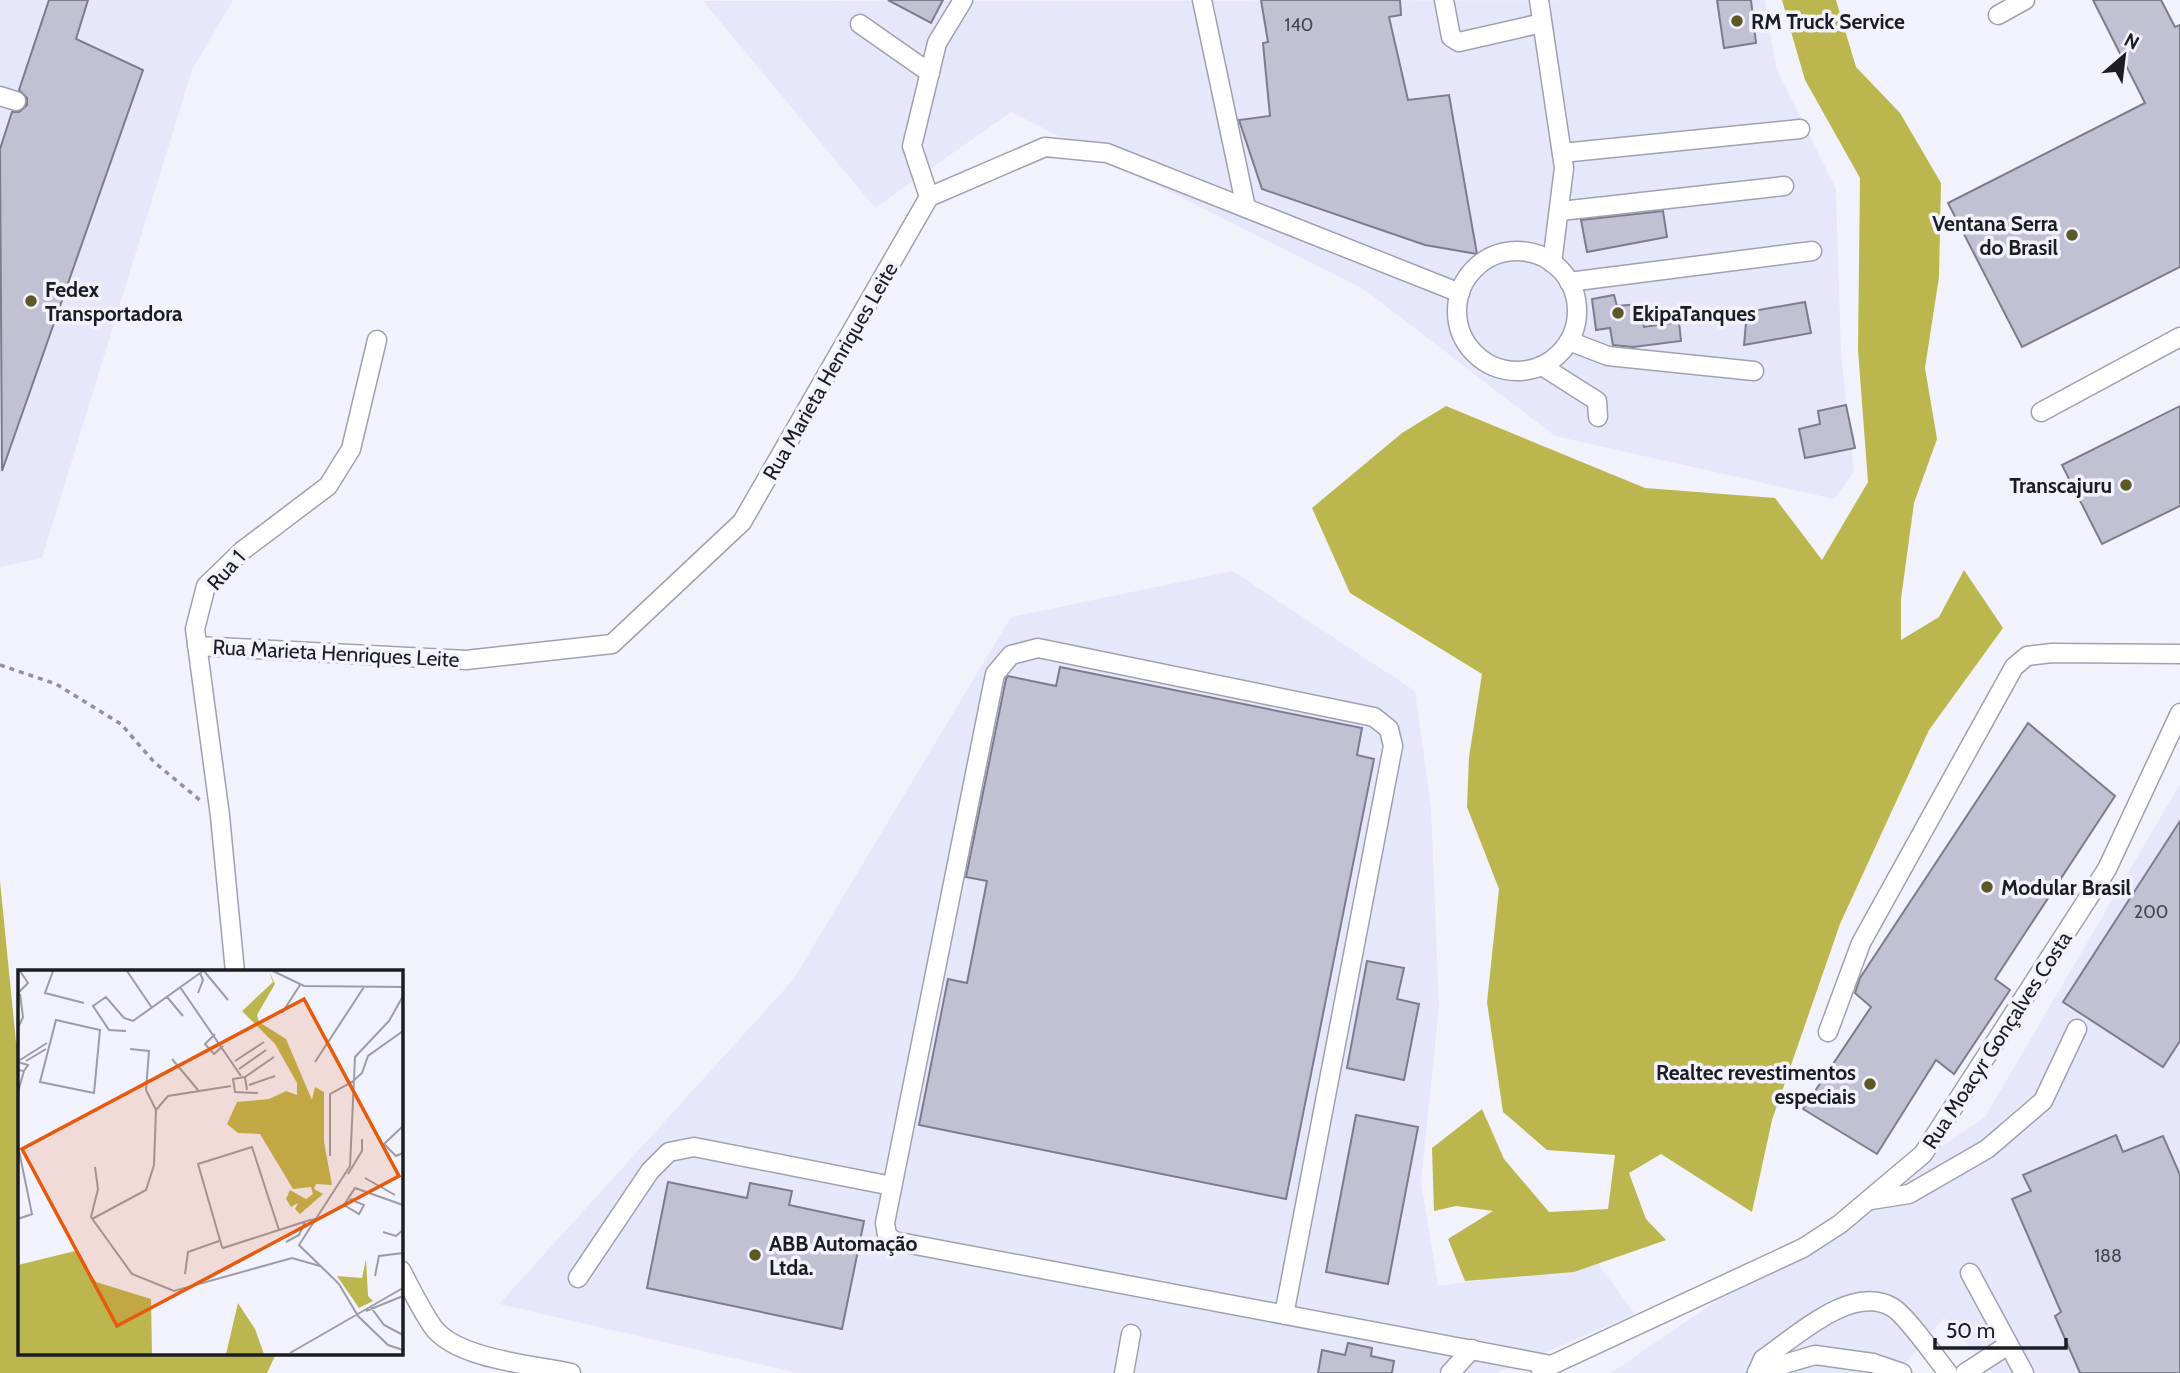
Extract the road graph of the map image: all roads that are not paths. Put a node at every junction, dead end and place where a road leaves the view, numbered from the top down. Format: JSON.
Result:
{"nodes":[{"id":1,"x":963,"y":0,"type":"edge"},
{"id":2,"x":1202,"y":0,"type":"edge"},
{"id":3,"x":1444,"y":0,"type":"edge"},
{"id":4,"x":1539,"y":0,"type":"edge"},
{"id":5,"x":2025,"y":0,"type":"edge"},
{"id":6,"x":1998,"y":15,"type":"dead end"},
{"id":7,"x":1542,"y":23,"type":"junction"},
{"id":8,"x":860,"y":24,"type":"dead end"},
{"id":9,"x":930,"y":74,"type":"junction"},
{"id":10,"x":1800,"y":130,"type":"dead end"},
{"id":11,"x":1562,"y":153,"type":"junction"},
{"id":12,"x":1784,"y":186,"type":"dead end"},
{"id":13,"x":929,"y":197,"type":"junction"},
{"id":14,"x":1246,"y":208,"type":"junction"},
{"id":15,"x":1561,"y":211,"type":"junction"},
{"id":16,"x":1812,"y":251,"type":"dead end"},
{"id":17,"x":1552,"y":263,"type":"junction"},
{"id":18,"x":1569,"y":282,"type":"junction"},
{"id":19,"x":1460,"y":293,"type":"junction"},
{"id":20,"x":2180,"y":337,"type":"edge"},
{"id":21,"x":377,"y":340,"type":"dead end"},
{"id":22,"x":1569,"y":341,"type":"junction"},
{"id":23,"x":1542,"y":366,"type":"junction"},
{"id":24,"x":1754,"y":371,"type":"dead end"},
{"id":25,"x":2041,"y":412,"type":"dead end"},
{"id":26,"x":1598,"y":417,"type":"dead end"},
{"id":27,"x":197,"y":646,"type":"junction"},
{"id":28,"x":2180,"y":654,"type":"edge"},
{"id":29,"x":2180,"y":713,"type":"edge"},
{"id":30,"x":235,"y":970,"type":"edge"},
{"id":31,"x":2077,"y":1029,"type":"dead end"},
{"id":32,"x":1828,"y":1032,"type":"dead end"},
{"id":33,"x":892,"y":1186,"type":"junction"},
{"id":34,"x":1871,"y":1200,"type":"junction"},
{"id":35,"x":402,"y":1272,"type":"edge"},
{"id":36,"x":1970,"y":1273,"type":"dead end"},
{"id":37,"x":578,"y":1278,"type":"dead end"},
{"id":38,"x":1284,"y":1315,"type":"junction"},
{"id":39,"x":1131,"y":1334,"type":"dead end"},
{"id":40,"x":2008,"y":1345,"type":"junction"},
{"id":41,"x":1472,"y":1349,"type":"junction"},
{"id":42,"x":1815,"y":1355,"type":"junction"},
{"id":43,"x":1543,"y":1369,"type":"edge"},
{"id":44,"x":571,"y":1373,"type":"edge"},
{"id":45,"x":1124,"y":1373,"type":"edge"},
{"id":46,"x":1450,"y":1373,"type":"edge"},
{"id":47,"x":1757,"y":1373,"type":"edge"},
{"id":48,"x":1832,"y":1373,"type":"edge"},
{"id":49,"x":1902,"y":1373,"type":"edge"},
{"id":50,"x":1948,"y":1373,"type":"edge"},
{"id":51,"x":1965,"y":1373,"type":"edge"},
{"id":52,"x":2023,"y":1373,"type":"edge"}],
"edges":[{"from":1,"to":9,"type":"street"},
{"from":2,"to":14,"type":"street"},
{"from":3,"to":7,"type":"street"},
{"from":4,"to":7,"type":"street"},
{"from":5,"to":6,"type":"street"},
{"from":7,"to":11,"type":"street"},
{"from":8,"to":9,"type":"street"},
{"from":9,"to":13,"type":"street"},
{"from":10,"to":11,"type":"street"},
{"from":11,"to":15,"type":"street"},
{"from":12,"to":15,"type":"street"},
{"from":13,"to":14,"type":"street"},
{"from":13,"to":27,"type":"street","name":"Rua Marieta Henriques Leite"},
{"from":14,"to":19,"type":"street"},
{"from":15,"to":17,"type":"street"},
{"from":16,"to":18,"type":"street"},
{"from":17,"to":18,"type":"street"},
{"from":17,"to":19,"type":"street"},
{"from":18,"to":22,"type":"street"},
{"from":19,"to":23,"type":"street"},
{"from":20,"to":25,"type":"street"},
{"from":21,"to":27,"type":"street","name":"Rua 1"},
{"from":22,"to":23,"type":"street"},
{"from":22,"to":24,"type":"street"},
{"from":23,"to":26,"type":"street"},
{"from":27,"to":30,"type":"street","name":"Rua 1"},
{"from":28,"to":32,"type":"street"},
{"from":29,"to":34,"type":"street","name":"Rua Moacyr Gonçalves Costa"},
{"from":31,"to":34,"type":"street"},
{"from":33,"to":37,"type":"street"},
{"from":33,"to":38,"type":"street"},
{"from":33,"to":38,"type":"street"},
{"from":34,"to":43,"type":"street","name":"Rua Moacyr Gonçalves Costa"},
{"from":35,"to":44,"type":"street"},
{"from":36,"to":40,"type":"street"},
{"from":38,"to":41,"type":"street"},
{"from":39,"to":45,"type":"street"},
{"from":40,"to":51,"type":"street"},
{"from":40,"to":52,"type":"street"},
{"from":41,"to":43,"type":"street"},
{"from":41,"to":46,"type":"street"},
{"from":42,"to":47,"type":"street"},
{"from":42,"to":48,"type":"street"},
{"from":42,"to":49,"type":"street"},
{"from":47,"to":50,"type":"street"}]}
